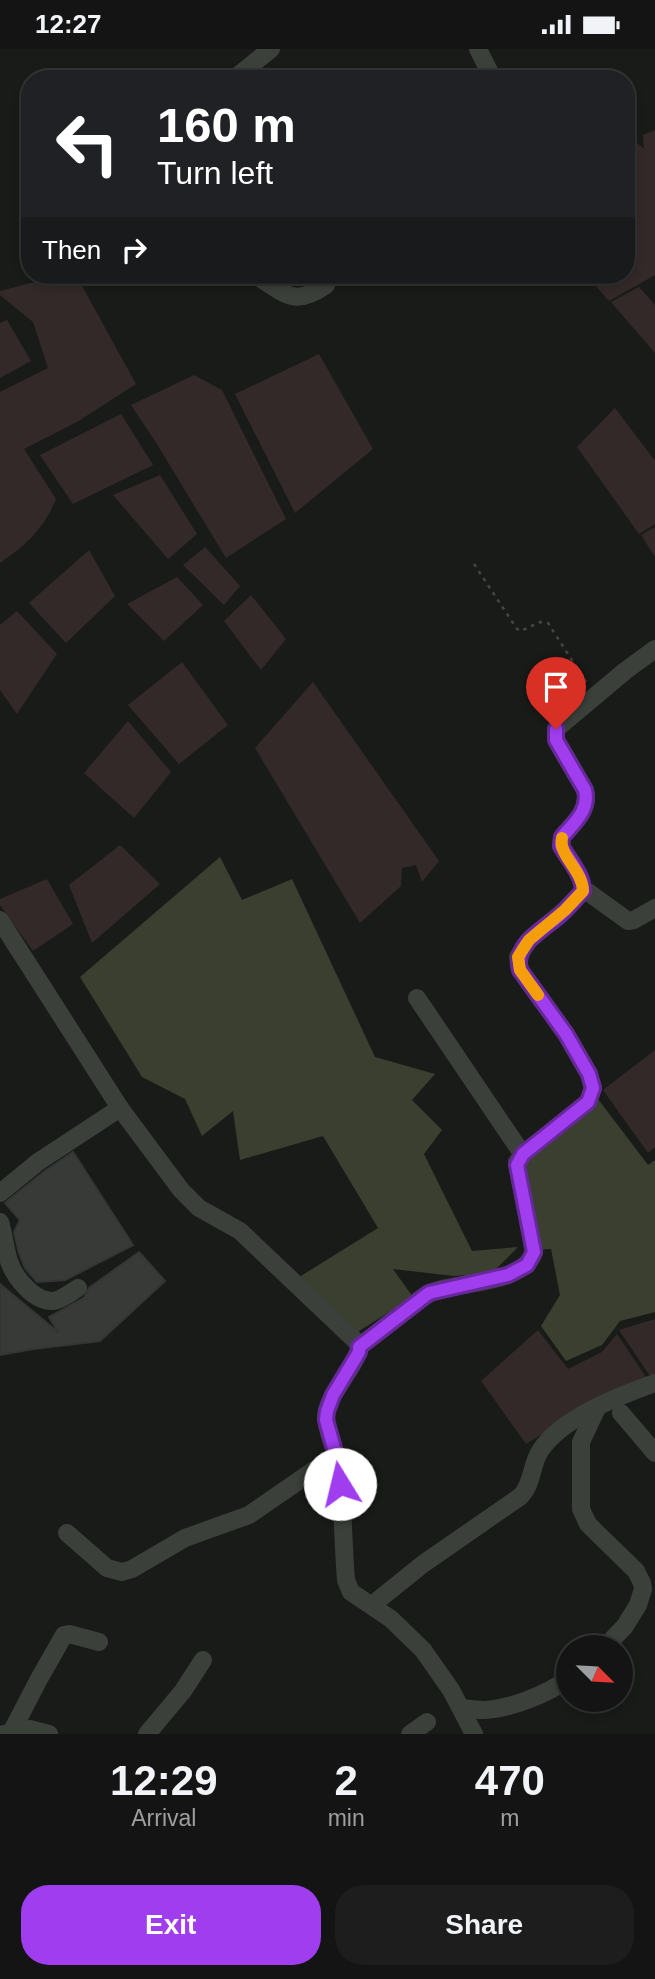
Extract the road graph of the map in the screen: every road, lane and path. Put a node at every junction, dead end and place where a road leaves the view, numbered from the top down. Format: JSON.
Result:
{"nodes":[{"id":1,"x":271,"y":49,"type":"edge"},
{"id":2,"x":478,"y":49,"type":"edge"},
{"id":3,"x":245,"y":70,"type":"edge"},
{"id":4,"x":488,"y":70,"type":"edge"},
{"id":5,"x":270,"y":284,"type":"edge"},
{"id":6,"x":326,"y":285,"type":"dead end"},
{"id":7,"x":474,"y":564,"type":"dead end"},
{"id":8,"x":655,"y":649,"type":"edge"},
{"id":9,"x":594,"y":696,"type":"junction"},
{"id":10,"x":583,"y":891,"type":"junction"},
{"id":11,"x":655,"y":908,"type":"edge"},
{"id":12,"x":0,"y":920,"type":"edge"},
{"id":13,"x":416,"y":998,"type":"dead end"},
{"id":14,"x":120,"y":1108,"type":"junction"},
{"id":15,"x":523,"y":1154,"type":"junction"},
{"id":16,"x":0,"y":1193,"type":"edge"},
{"id":17,"x":0,"y":1222,"type":"edge"},
{"id":18,"x":78,"y":1288,"type":"dead end"},
{"id":19,"x":359,"y":1347,"type":"junction"},
{"id":20,"x":655,"y":1383,"type":"edge"},
{"id":21,"x":597,"y":1408,"type":"junction"},
{"id":22,"x":621,"y":1413,"type":"dead end"},
{"id":23,"x":655,"y":1453,"type":"edge"},
{"id":24,"x":337,"y":1455,"type":"junction"},
{"id":25,"x":67,"y":1533,"type":"dead end"},
{"id":26,"x":373,"y":1605,"type":"junction"},
{"id":27,"x":615,"y":1635,"type":"edge"},
{"id":28,"x":99,"y":1642,"type":"dead end"},
{"id":29,"x":203,"y":1660,"type":"dead end"},
{"id":30,"x":556,"y":1687,"type":"edge"},
{"id":31,"x":461,"y":1708,"type":"junction"},
{"id":32,"x":427,"y":1722,"type":"dead end"},
{"id":33,"x":8,"y":1733,"type":"edge"},
{"id":34,"x":49,"y":1734,"type":"edge"},
{"id":35,"x":147,"y":1734,"type":"edge"},
{"id":36,"x":410,"y":1734,"type":"edge"},
{"id":37,"x":474,"y":1734,"type":"edge"}],
"edges":[{"from":1,"to":3,"type":"street"},
{"from":2,"to":4,"type":"street"},
{"from":5,"to":6,"type":"street"},
{"from":7,"to":9,"type":"path"},
{"from":8,"to":9,"type":"street"},
{"from":9,"to":10,"type":"street"},
{"from":10,"to":11,"type":"street"},
{"from":10,"to":15,"type":"street"},
{"from":12,"to":14,"type":"street"},
{"from":13,"to":15,"type":"street"},
{"from":14,"to":16,"type":"street"},
{"from":14,"to":19,"type":"street"},
{"from":15,"to":19,"type":"street"},
{"from":17,"to":18,"type":"street"},
{"from":19,"to":24,"type":"street"},
{"from":20,"to":21,"type":"street"},
{"from":21,"to":26,"type":"street"},
{"from":21,"to":27,"type":"street"},
{"from":22,"to":23,"type":"street"},
{"from":24,"to":25,"type":"street"},
{"from":24,"to":26,"type":"street"},
{"from":26,"to":31,"type":"street"},
{"from":28,"to":33,"type":"street"},
{"from":29,"to":35,"type":"street"},
{"from":30,"to":31,"type":"street"},
{"from":31,"to":37,"type":"street"},
{"from":32,"to":36,"type":"street"},
{"from":33,"to":34,"type":"street"}]}
